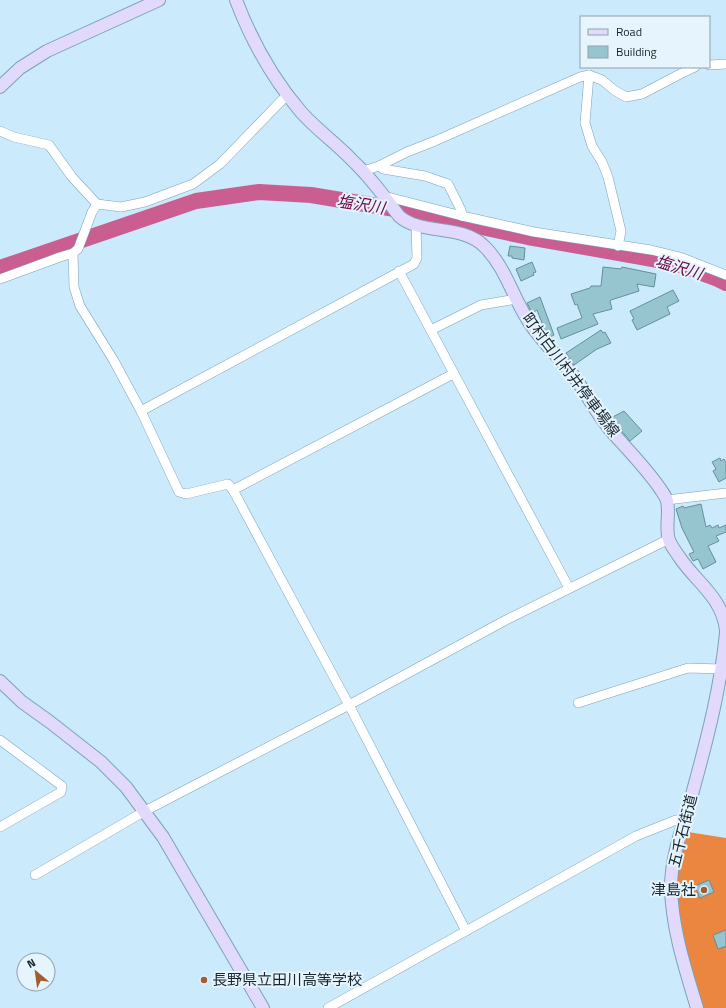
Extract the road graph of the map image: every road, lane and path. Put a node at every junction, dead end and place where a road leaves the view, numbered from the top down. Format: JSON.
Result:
{"nodes":[{"id":1,"x":159,"y":0,"type":"edge"},
{"id":2,"x":236,"y":0,"type":"edge"},
{"id":3,"x":726,"y":64,"type":"edge"},
{"id":4,"x":710,"y":65,"type":"edge"},
{"id":5,"x":693,"y":68,"type":"edge"},
{"id":6,"x":589,"y":75,"type":"junction"},
{"id":7,"x":0,"y":87,"type":"edge"},
{"id":8,"x":287,"y":95,"type":"junction"},
{"id":9,"x":0,"y":132,"type":"edge"},
{"id":10,"x":379,"y":166,"type":"junction"},
{"id":11,"x":363,"y":171,"type":"junction"},
{"id":12,"x":385,"y":198,"type":"junction"},
{"id":13,"x":97,"y":204,"type":"junction"},
{"id":14,"x":462,"y":216,"type":"junction"},
{"id":15,"x":416,"y":225,"type":"junction"},
{"id":16,"x":618,"y":246,"type":"junction"},
{"id":17,"x":76,"y":251,"type":"junction"},
{"id":18,"x":398,"y":271,"type":"junction"},
{"id":19,"x":726,"y":276,"type":"edge"},
{"id":20,"x":0,"y":279,"type":"edge"},
{"id":21,"x":517,"y":298,"type":"junction"},
{"id":22,"x":431,"y":330,"type":"junction"},
{"id":23,"x":453,"y":374,"type":"junction"},
{"id":24,"x":141,"y":411,"type":"junction"},
{"id":25,"x":233,"y":490,"type":"junction"},
{"id":26,"x":726,"y":493,"type":"edge"},
{"id":27,"x":667,"y":500,"type":"junction"},
{"id":28,"x":669,"y":539,"type":"junction"},
{"id":29,"x":569,"y":588,"type":"junction"},
{"id":30,"x":726,"y":631,"type":"edge"},
{"id":31,"x":723,"y":674,"type":"edge"},
{"id":32,"x":0,"y":681,"type":"edge"},
{"id":33,"x":578,"y":703,"type":"dead end"},
{"id":34,"x":349,"y":705,"type":"junction"},
{"id":35,"x":0,"y":740,"type":"edge"},
{"id":36,"x":146,"y":811,"type":"junction"},
{"id":37,"x":686,"y":819,"type":"junction"},
{"id":38,"x":0,"y":827,"type":"edge"},
{"id":39,"x":34,"y":875,"type":"dead end"},
{"id":40,"x":466,"y":931,"type":"junction"},
{"id":41,"x":263,"y":1008,"type":"edge"},
{"id":42,"x":328,"y":1008,"type":"edge"},
{"id":43,"x":697,"y":1008,"type":"edge"}],
"edges":[{"from":1,"to":7,"type":"main road"},
{"from":2,"to":8,"type":"main road","name":"町村白川村井停車場線"},
{"from":3,"to":4,"type":"street"},
{"from":5,"to":6,"type":"street"},
{"from":6,"to":10,"type":"street"},
{"from":6,"to":16,"type":"street"},
{"from":8,"to":11,"type":"main road","name":"町村白川村井停車場線"},
{"from":8,"to":13,"type":"street"},
{"from":9,"to":13,"type":"street"},
{"from":10,"to":11,"type":"street"},
{"from":10,"to":14,"type":"street"},
{"from":11,"to":12,"type":"main road","name":"町村白川村井停車場線"},
{"from":12,"to":14,"type":"street"},
{"from":12,"to":15,"type":"main road","name":"町村白川村井停車場線"},
{"from":13,"to":17,"type":"street"},
{"from":14,"to":16,"type":"street"},
{"from":15,"to":18,"type":"street"},
{"from":15,"to":21,"type":"main road","name":"町村白川村井停車場線"},
{"from":16,"to":19,"type":"street"},
{"from":17,"to":20,"type":"street"},
{"from":17,"to":24,"type":"street"},
{"from":18,"to":22,"type":"street"},
{"from":18,"to":24,"type":"street"},
{"from":21,"to":22,"type":"street"},
{"from":21,"to":27,"type":"main road","name":"町村白川村井停車場線"},
{"from":22,"to":23,"type":"street"},
{"from":23,"to":25,"type":"street"},
{"from":23,"to":29,"type":"street"},
{"from":24,"to":25,"type":"street"},
{"from":25,"to":34,"type":"street"},
{"from":26,"to":27,"type":"street"},
{"from":27,"to":28,"type":"main road"},
{"from":28,"to":29,"type":"street"},
{"from":28,"to":30,"type":"main road"},
{"from":29,"to":34,"type":"street"},
{"from":30,"to":31,"type":"main road"},
{"from":31,"to":33,"type":"street"},
{"from":31,"to":37,"type":"main road","name":"五千石街道"},
{"from":32,"to":36,"type":"main road"},
{"from":34,"to":36,"type":"street"},
{"from":34,"to":40,"type":"street"},
{"from":35,"to":38,"type":"street"},
{"from":36,"to":39,"type":"street"},
{"from":36,"to":41,"type":"main road"},
{"from":37,"to":40,"type":"street"},
{"from":37,"to":43,"type":"main road","name":"五千石街道"},
{"from":40,"to":42,"type":"street"}]}
